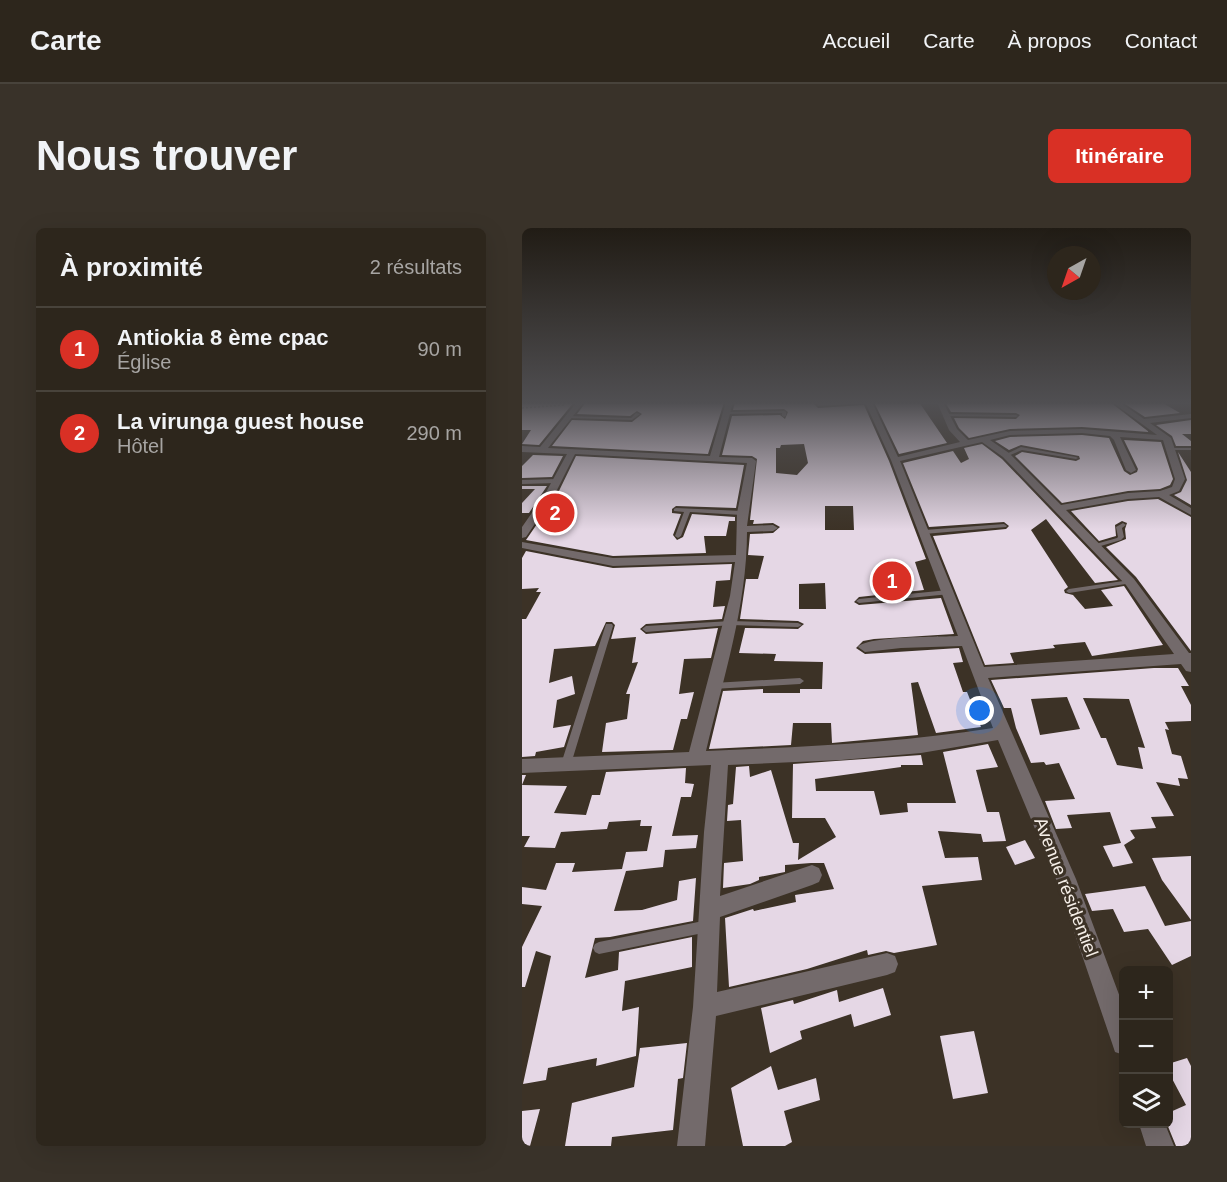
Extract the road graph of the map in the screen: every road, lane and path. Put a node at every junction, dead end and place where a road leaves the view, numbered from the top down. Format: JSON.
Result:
{"nodes":[{"id":1,"x":546,"y":445,"type":"edge"},
{"id":2,"x":718,"y":445,"type":"edge"},
{"id":3,"x":888,"y":445,"type":"edge"},
{"id":4,"x":963,"y":445,"type":"edge"},
{"id":5,"x":991,"y":445,"type":"edge"},
{"id":6,"x":1121,"y":445,"type":"edge"},
{"id":7,"x":1169,"y":445,"type":"edge"},
{"id":8,"x":522,"y":449,"type":"edge"},
{"id":9,"x":543,"y":449,"type":"junction"},
{"id":10,"x":1171,"y":449,"type":"junction"},
{"id":11,"x":1191,"y":449,"type":"edge"},
{"id":12,"x":573,"y":450,"type":"junction"},
{"id":13,"x":1006,"y":455,"type":"junction"},
{"id":14,"x":1076,"y":458,"type":"dead end"},
{"id":15,"x":714,"y":459,"type":"junction"},
{"id":16,"x":895,"y":460,"type":"junction"},
{"id":17,"x":1131,"y":470,"type":"dead end"},
{"id":18,"x":557,"y":481,"type":"junction"},
{"id":19,"x":522,"y":482,"type":"edge"},
{"id":20,"x":1176,"y":489,"type":"junction"},
{"id":21,"x":1191,"y":492,"type":"edge"},
{"id":22,"x":1161,"y":494,"type":"junction"},
{"id":23,"x":1057,"y":509,"type":"junction"},
{"id":24,"x":676,"y":510,"type":"dead end"},
{"id":25,"x":688,"y":510,"type":"junction"},
{"id":26,"x":1191,"y":512,"type":"edge"},
{"id":27,"x":742,"y":513,"type":"junction"},
{"id":28,"x":1123,"y":525,"type":"dead end"},
{"id":29,"x":1004,"y":526,"type":"dead end"},
{"id":30,"x":773,"y":528,"type":"dead end"},
{"id":31,"x":742,"y":529,"type":"junction"},
{"id":32,"x":924,"y":532,"type":"junction"},
{"id":33,"x":522,"y":535,"type":"edge"},
{"id":34,"x":678,"y":536,"type":"dead end"},
{"id":35,"x":522,"y":545,"type":"edge"},
{"id":36,"x":1094,"y":546,"type":"junction"},
{"id":37,"x":742,"y":558,"type":"junction"},
{"id":38,"x":1130,"y":582,"type":"junction"},
{"id":39,"x":1069,"y":591,"type":"dead end"},
{"id":40,"x":948,"y":592,"type":"junction"},
{"id":41,"x":860,"y":602,"type":"dead end"},
{"id":42,"x":731,"y":624,"type":"junction"},
{"id":43,"x":798,"y":625,"type":"dead end"},
{"id":44,"x":609,"y":626,"type":"dead end"},
{"id":45,"x":646,"y":629,"type":"dead end"},
{"id":46,"x":966,"y":641,"type":"junction"},
{"id":47,"x":865,"y":647,"type":"dead end"},
{"id":48,"x":1189,"y":661,"type":"edge"},
{"id":49,"x":978,"y":673,"type":"junction"},
{"id":50,"x":800,"y":681,"type":"dead end"},
{"id":51,"x":713,"y":686,"type":"junction"},
{"id":52,"x":1003,"y":733,"type":"junction"},
{"id":53,"x":696,"y":757,"type":"junction"},
{"id":54,"x":720,"y":758,"type":"junction"},
{"id":55,"x":566,"y":764,"type":"junction"},
{"id":56,"x":522,"y":766,"type":"edge"},
{"id":57,"x":812,"y":875,"type":"dead end"},
{"id":58,"x":709,"y":918,"type":"junction"},
{"id":59,"x":599,"y":948,"type":"dead end"},
{"id":60,"x":887,"y":964,"type":"dead end"},
{"id":61,"x":705,"y":1006,"type":"junction"},
{"id":62,"x":1119,"y":1029,"type":"edge"},
{"id":63,"x":1153,"y":1128,"type":"edge"},
{"id":64,"x":691,"y":1146,"type":"edge"},
{"id":65,"x":1160,"y":1146,"type":"edge"}],
"edges":[{"from":1,"to":9,"type":"street"},
{"from":2,"to":15,"type":"street"},
{"from":3,"to":16,"type":"street","name":"Avenue résidentiel"},
{"from":4,"to":16,"type":"street"},
{"from":5,"to":13,"type":"street"},
{"from":6,"to":17,"type":"street"},
{"from":7,"to":10,"type":"street"},
{"from":8,"to":9,"type":"street"},
{"from":9,"to":12,"type":"street"},
{"from":10,"to":11,"type":"lane"},
{"from":10,"to":20,"type":"street"},
{"from":12,"to":15,"type":"street"},
{"from":12,"to":18,"type":"street"},
{"from":13,"to":14,"type":"lane"},
{"from":13,"to":23,"type":"street"},
{"from":15,"to":27,"type":"street"},
{"from":16,"to":32,"type":"street","name":"Avenue résidentiel"},
{"from":18,"to":19,"type":"lane"},
{"from":18,"to":33,"type":"street"},
{"from":20,"to":21,"type":"street"},
{"from":20,"to":22,"type":"street"},
{"from":22,"to":23,"type":"street"},
{"from":22,"to":26,"type":"street"},
{"from":23,"to":36,"type":"street"},
{"from":24,"to":25,"type":"lane"},
{"from":25,"to":27,"type":"lane"},
{"from":25,"to":34,"type":"lane"},
{"from":27,"to":31,"type":"street"},
{"from":28,"to":36,"type":"lane"},
{"from":29,"to":32,"type":"lane"},
{"from":30,"to":31,"type":"street"},
{"from":31,"to":37,"type":"street"},
{"from":32,"to":40,"type":"street","name":"Avenue résidentiel"},
{"from":35,"to":37,"type":"street"},
{"from":36,"to":38,"type":"street"},
{"from":37,"to":42,"type":"street"},
{"from":38,"to":39,"type":"lane"},
{"from":38,"to":48,"type":"street"},
{"from":40,"to":41,"type":"lane"},
{"from":40,"to":46,"type":"street","name":"Avenue résidentiel"},
{"from":42,"to":43,"type":"lane"},
{"from":42,"to":45,"type":"lane"},
{"from":42,"to":51,"type":"street"},
{"from":44,"to":55,"type":"lane"},
{"from":46,"to":47,"type":"street"},
{"from":46,"to":49,"type":"street","name":"Avenue résidentiel"},
{"from":48,"to":49,"type":"street"},
{"from":49,"to":52,"type":"street","name":"Avenue résidentiel"},
{"from":50,"to":51,"type":"lane"},
{"from":51,"to":53,"type":"street"},
{"from":52,"to":54,"type":"street"},
{"from":52,"to":62,"type":"street","name":"Avenue résidentiel"},
{"from":53,"to":54,"type":"street"},
{"from":53,"to":55,"type":"street"},
{"from":54,"to":58,"type":"street"},
{"from":55,"to":56,"type":"street"},
{"from":57,"to":58,"type":"street"},
{"from":58,"to":59,"type":"lane"},
{"from":58,"to":61,"type":"street"},
{"from":60,"to":61,"type":"street"},
{"from":61,"to":64,"type":"street"},
{"from":63,"to":65,"type":"street"}]}
